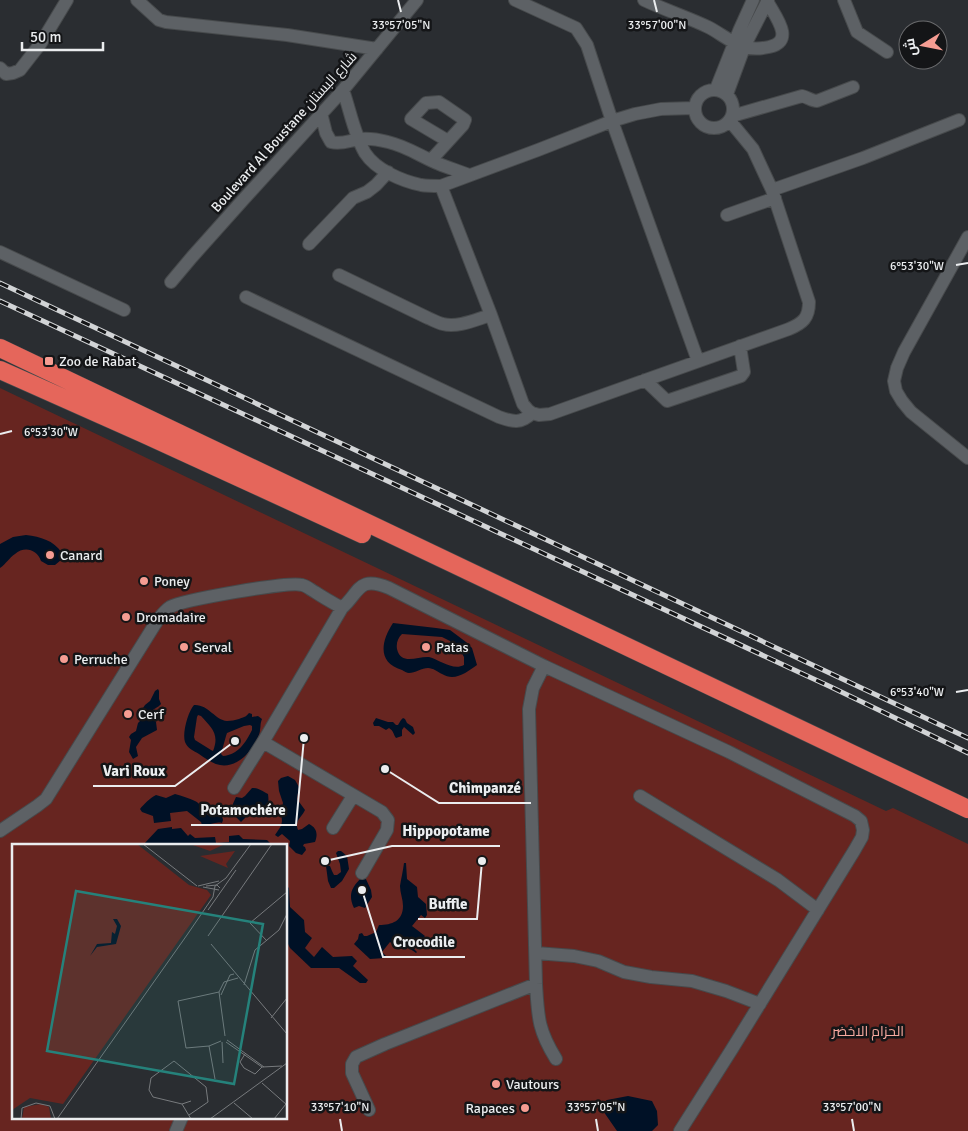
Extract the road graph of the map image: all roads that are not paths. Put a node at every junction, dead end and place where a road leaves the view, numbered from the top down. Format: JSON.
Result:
{"nodes":[{"id":1,"x":68,"y":0,"type":"edge"},
{"id":2,"x":137,"y":0,"type":"edge"},
{"id":3,"x":417,"y":0,"type":"edge"},
{"id":4,"x":515,"y":0,"type":"edge"},
{"id":5,"x":644,"y":0,"type":"edge"},
{"id":6,"x":753,"y":0,"type":"edge"},
{"id":7,"x":844,"y":0,"type":"edge"},
{"id":8,"x":767,"y":1,"type":"edge"},
{"id":9,"x":739,"y":45,"type":"junction"},
{"id":10,"x":377,"y":49,"type":"junction"},
{"id":11,"x":887,"y":52,"type":"dead end"},
{"id":12,"x":0,"y":68,"type":"edge"},
{"id":13,"x":853,"y":88,"type":"dead end"},
{"id":14,"x":343,"y":90,"type":"junction"},
{"id":15,"x":722,"y":91,"type":"junction"},
{"id":16,"x":694,"y":108,"type":"junction"},
{"id":17,"x":321,"y":113,"type":"junction"},
{"id":18,"x":731,"y":118,"type":"junction"},
{"id":19,"x":959,"y":120,"type":"dead end"},
{"id":20,"x":612,"y":121,"type":"junction"},
{"id":21,"x":359,"y":139,"type":"junction"},
{"id":22,"x":448,"y":141,"type":"dead end"},
{"id":23,"x":431,"y":160,"type":"junction"},
{"id":24,"x":388,"y":172,"type":"junction"},
{"id":25,"x":469,"y":175,"type":"junction"},
{"id":26,"x":441,"y":186,"type":"junction"},
{"id":27,"x":774,"y":194,"type":"junction"},
{"id":28,"x":728,"y":215,"type":"dead end"},
{"id":29,"x":968,"y":237,"type":"edge"},
{"id":30,"x":309,"y":244,"type":"dead end"},
{"id":31,"x":0,"y":252,"type":"edge"},
{"id":32,"x":339,"y":275,"type":"dead end"},
{"id":33,"x":171,"y":282,"type":"dead end"},
{"id":34,"x":246,"y":297,"type":"dead end"},
{"id":35,"x":124,"y":310,"type":"dead end"},
{"id":36,"x":491,"y":315,"type":"junction"},
{"id":37,"x":740,"y":346,"type":"junction"},
{"id":38,"x":0,"y":348,"type":"edge"},
{"id":39,"x":698,"y":361,"type":"junction"},
{"id":40,"x":0,"y":370,"type":"edge"},
{"id":41,"x":645,"y":380,"type":"junction"},
{"id":42,"x":532,"y":413,"type":"junction"},
{"id":43,"x":968,"y":458,"type":"edge"},
{"id":44,"x":342,"y":608,"type":"junction"},
{"id":45,"x":544,"y":666,"type":"junction"},
{"id":46,"x":263,"y":742,"type":"junction"},
{"id":47,"x":234,"y":788,"type":"dead end"},
{"id":48,"x":353,"y":796,"type":"junction"},
{"id":49,"x":640,"y":796,"type":"dead end"},
{"id":50,"x":968,"y":809,"type":"edge"},
{"id":51,"x":968,"y":821,"type":"edge"},
{"id":52,"x":333,"y":828,"type":"dead end"},
{"id":53,"x":0,"y":831,"type":"edge"},
{"id":54,"x":362,"y":872,"type":"dead end"},
{"id":55,"x":818,"y":910,"type":"junction"},
{"id":56,"x":536,"y":952,"type":"junction"},
{"id":57,"x":536,"y":984,"type":"junction"},
{"id":58,"x":760,"y":1004,"type":"junction"},
{"id":59,"x":556,"y":1059,"type":"dead end"},
{"id":60,"x":369,"y":1110,"type":"dead end"},
{"id":61,"x":182,"y":1118,"type":"edge"},
{"id":62,"x":176,"y":1131,"type":"edge"},
{"id":63,"x":680,"y":1131,"type":"edge"}],
"edges":[{"from":1,"to":12,"type":"street"},
{"from":2,"to":10,"type":"street"},
{"from":3,"to":10,"type":"street","name":"Boulevard Al Boustane شارع البستان"},
{"from":4,"to":20,"type":"street"},
{"from":5,"to":9,"type":"street"},
{"from":6,"to":9,"type":"street"},
{"from":7,"to":11,"type":"street"},
{"from":8,"to":9,"type":"street"},
{"from":8,"to":9,"type":"street"},
{"from":9,"to":15,"type":"street"},
{"from":10,"to":14,"type":"street","name":"Boulevard Al Boustane شارع البستان"},
{"from":13,"to":18,"type":"street"},
{"from":14,"to":17,"type":"street","name":"Boulevard Al Boustane شارع البستان"},
{"from":14,"to":21,"type":"street"},
{"from":15,"to":16,"type":"street"},
{"from":15,"to":18,"type":"street"},
{"from":16,"to":18,"type":"street"},
{"from":16,"to":20,"type":"street"},
{"from":17,"to":21,"type":"street"},
{"from":17,"to":33,"type":"street","name":"Boulevard Al Boustane شارع البستان"},
{"from":18,"to":27,"type":"street"},
{"from":19,"to":27,"type":"street"},
{"from":20,"to":25,"type":"street"},
{"from":20,"to":39,"type":"street"},
{"from":21,"to":23,"type":"street"},
{"from":21,"to":24,"type":"street"},
{"from":22,"to":23,"type":"street"},
{"from":23,"to":25,"type":"street"},
{"from":24,"to":26,"type":"street"},
{"from":24,"to":30,"type":"street"},
{"from":25,"to":26,"type":"street"},
{"from":26,"to":36,"type":"street"},
{"from":27,"to":28,"type":"street"},
{"from":27,"to":37,"type":"street"},
{"from":29,"to":43,"type":"street"},
{"from":31,"to":35,"type":"street"},
{"from":32,"to":36,"type":"street"},
{"from":34,"to":42,"type":"street"},
{"from":36,"to":42,"type":"street"},
{"from":37,"to":39,"type":"street"},
{"from":37,"to":41,"type":"street"},
{"from":38,"to":50,"type":"highway"},
{"from":39,"to":41,"type":"street"},
{"from":40,"to":51,"type":"highway"},
{"from":41,"to":42,"type":"street"},
{"from":44,"to":45,"type":"street"},
{"from":44,"to":46,"type":"street"},
{"from":44,"to":53,"type":"street"},
{"from":45,"to":55,"type":"street"},
{"from":45,"to":56,"type":"street"},
{"from":46,"to":47,"type":"street"},
{"from":46,"to":48,"type":"street"},
{"from":48,"to":52,"type":"street"},
{"from":48,"to":54,"type":"street"},
{"from":49,"to":55,"type":"street"},
{"from":55,"to":58,"type":"street"},
{"from":56,"to":57,"type":"street"},
{"from":56,"to":58,"type":"street"},
{"from":57,"to":59,"type":"street"},
{"from":57,"to":60,"type":"street"},
{"from":58,"to":63,"type":"street"},
{"from":61,"to":62,"type":"street"}]}
